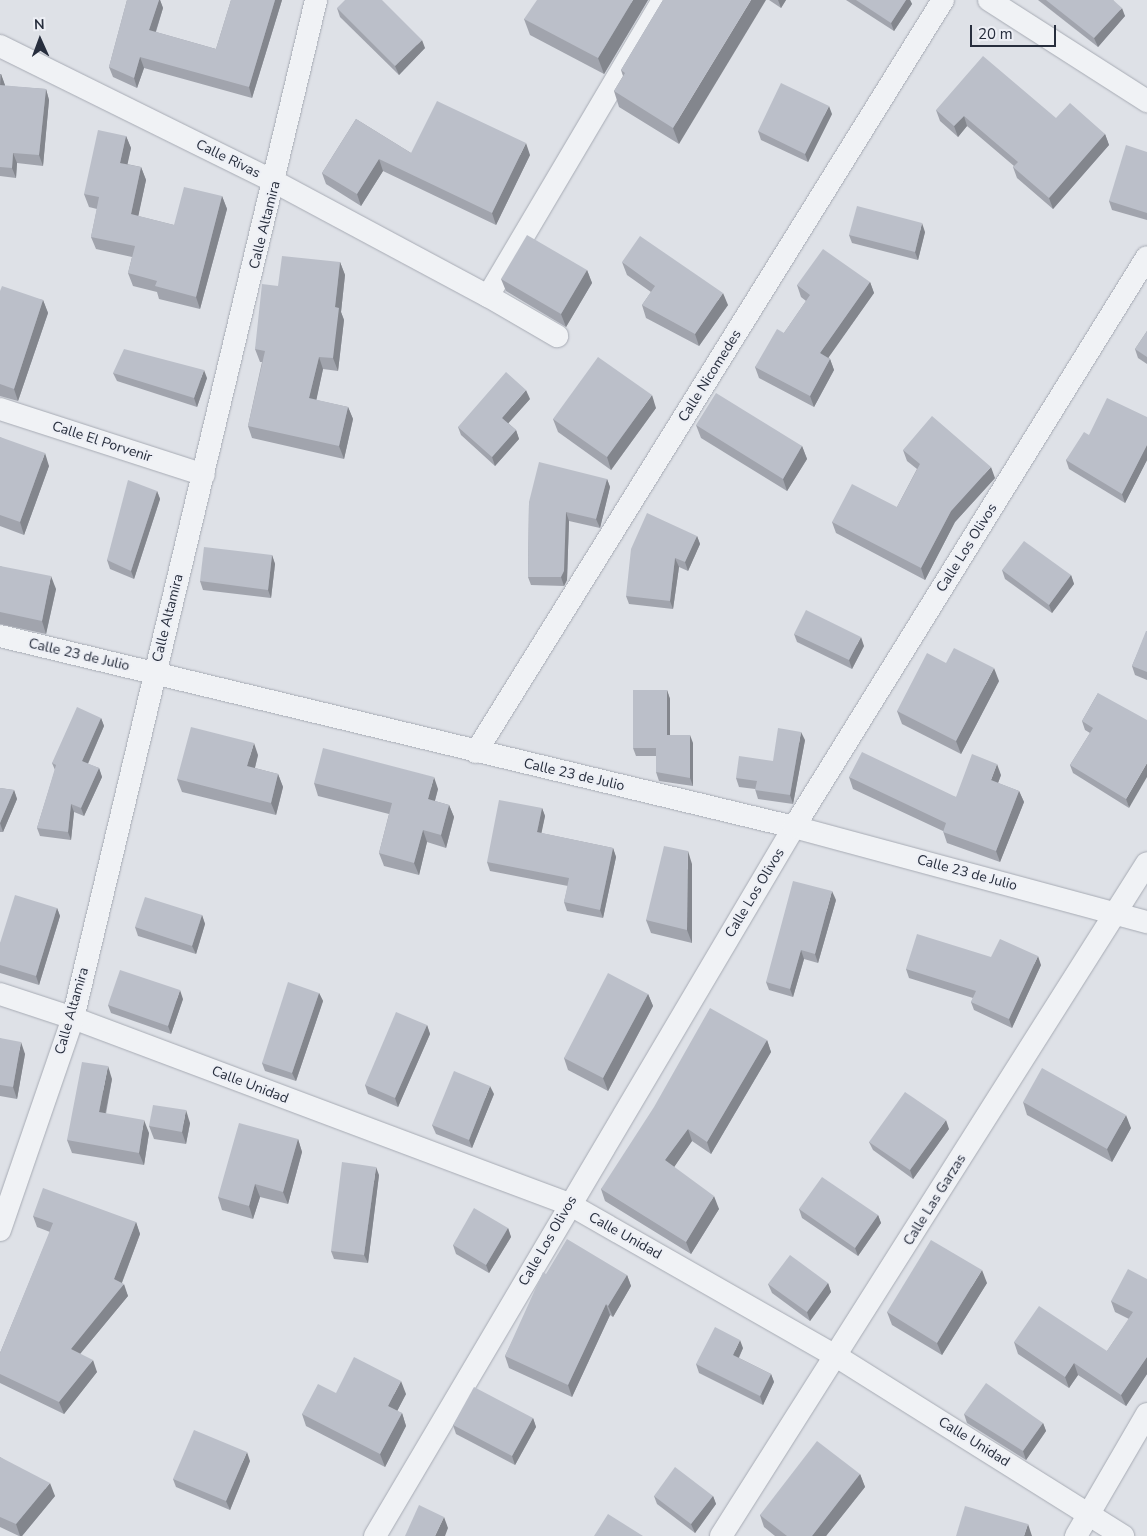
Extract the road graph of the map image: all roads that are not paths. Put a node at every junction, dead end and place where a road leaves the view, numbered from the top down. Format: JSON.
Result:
{"nodes":[{"id":1,"x":316,"y":0,"type":"edge"},
{"id":2,"x":663,"y":0,"type":"edge"},
{"id":3,"x":943,"y":0,"type":"edge"},
{"id":4,"x":989,"y":0,"type":"edge"},
{"id":5,"x":0,"y":46,"type":"edge"},
{"id":6,"x":1147,"y":100,"type":"edge"},
{"id":7,"x":275,"y":182,"type":"junction"},
{"id":8,"x":1147,"y":257,"type":"edge"},
{"id":9,"x":488,"y":296,"type":"junction"},
{"id":10,"x":557,"y":336,"type":"dead end"},
{"id":11,"x":0,"y":409,"type":"edge"},
{"id":12,"x":204,"y":475,"type":"junction"},
{"id":13,"x":0,"y":636,"type":"edge"},
{"id":14,"x":155,"y":673,"type":"junction"},
{"id":15,"x":476,"y":752,"type":"junction"},
{"id":16,"x":794,"y":827,"type":"junction"},
{"id":17,"x":1147,"y":863,"type":"edge"},
{"id":18,"x":1115,"y":913,"type":"junction"},
{"id":19,"x":1147,"y":922,"type":"edge"},
{"id":20,"x":0,"y":994,"type":"edge"},
{"id":21,"x":73,"y":1018,"type":"junction"},
{"id":22,"x":569,"y":1204,"type":"junction"},
{"id":23,"x":0,"y":1230,"type":"edge"},
{"id":24,"x":836,"y":1356,"type":"junction"},
{"id":25,"x":1147,"y":1414,"type":"edge"},
{"id":26,"x":1088,"y":1513,"type":"junction"},
{"id":27,"x":376,"y":1536,"type":"edge"},
{"id":28,"x":721,"y":1536,"type":"edge"},
{"id":29,"x":1076,"y":1536,"type":"edge"},
{"id":30,"x":1123,"y":1536,"type":"edge"}],
"edges":[{"from":1,"to":7,"type":"street","name":"Calle Altamira"},
{"from":2,"to":9,"type":"street"},
{"from":3,"to":15,"type":"street","name":"Calle Nicomedes"},
{"from":4,"to":6,"type":"street"},
{"from":5,"to":7,"type":"street","name":"Calle Rivas"},
{"from":7,"to":9,"type":"street","name":"Calle Rivas"},
{"from":7,"to":12,"type":"street","name":"Calle Altamira"},
{"from":8,"to":16,"type":"street","name":"Calle Los Olivos"},
{"from":9,"to":10,"type":"street","name":"Calle Rivas"},
{"from":11,"to":12,"type":"street","name":"Calle El Porvenir"},
{"from":12,"to":14,"type":"street","name":"Calle Altamira"},
{"from":13,"to":14,"type":"street","name":"Calle 23 de Julio"},
{"from":14,"to":15,"type":"street","name":"Calle 23 de Julio"},
{"from":14,"to":21,"type":"street","name":"Calle Altamira"},
{"from":15,"to":16,"type":"street","name":"Calle 23 de Julio"},
{"from":16,"to":18,"type":"street","name":"Calle 23 de Julio"},
{"from":16,"to":22,"type":"street","name":"Calle Los Olivos"},
{"from":17,"to":18,"type":"street","name":"Calle Las Garzas"},
{"from":18,"to":19,"type":"street","name":"Calle 23 de Julio"},
{"from":18,"to":24,"type":"street","name":"Calle Las Garzas"},
{"from":20,"to":21,"type":"street","name":"Calle Unidad"},
{"from":21,"to":22,"type":"street","name":"Calle Unidad"},
{"from":21,"to":23,"type":"street","name":"Calle Altamira"},
{"from":22,"to":24,"type":"street","name":"Calle Unidad"},
{"from":22,"to":27,"type":"street","name":"Calle Los Olivos"},
{"from":24,"to":26,"type":"street","name":"Calle Unidad"},
{"from":24,"to":28,"type":"street","name":"Calle Las Garzas"},
{"from":25,"to":26,"type":"street"},
{"from":26,"to":29,"type":"street"},
{"from":26,"to":30,"type":"street","name":"Calle Unidad"}]}
